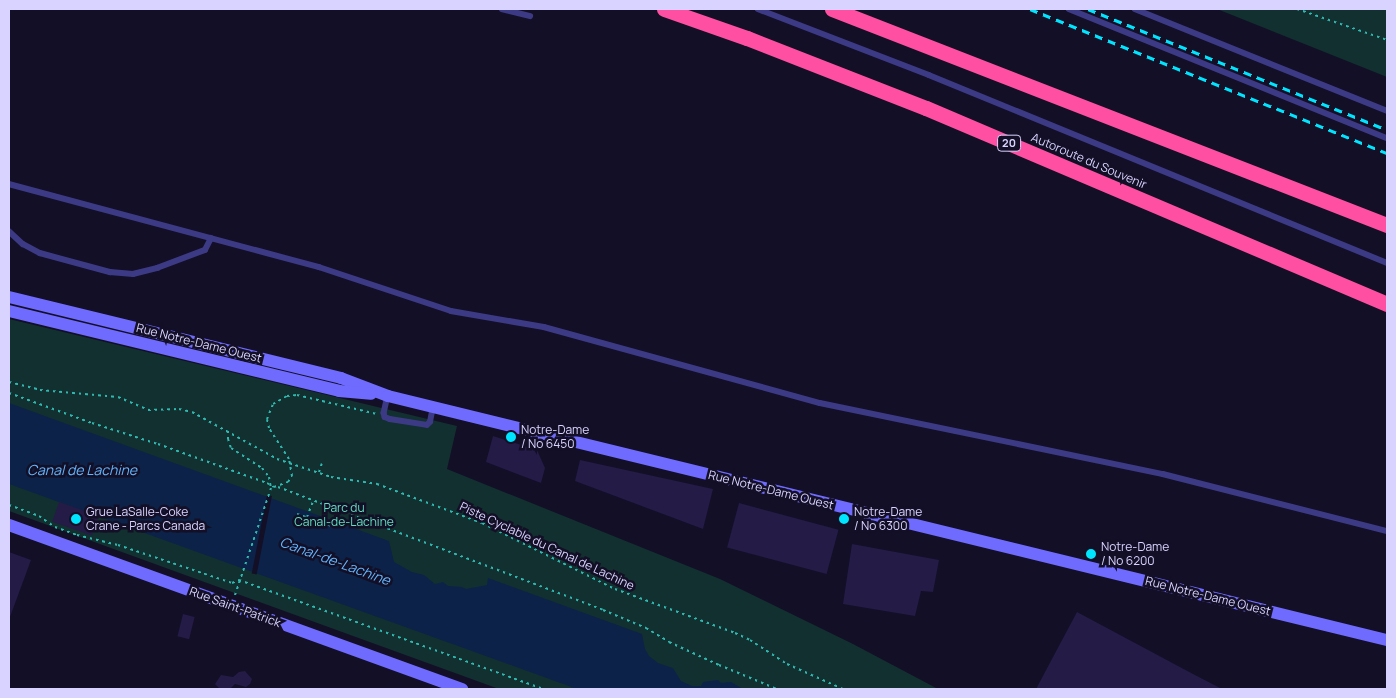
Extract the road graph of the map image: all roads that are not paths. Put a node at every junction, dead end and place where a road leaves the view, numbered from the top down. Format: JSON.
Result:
{"nodes":[{"id":1,"x":502,"y":9,"type":"edge"},
{"id":2,"x":664,"y":9,"type":"edge"},
{"id":3,"x":758,"y":9,"type":"edge"},
{"id":4,"x":832,"y":9,"type":"edge"},
{"id":5,"x":1069,"y":9,"type":"edge"},
{"id":6,"x":1135,"y":9,"type":"edge"},
{"id":7,"x":530,"y":16,"type":"dead end"},
{"id":8,"x":1387,"y":111,"type":"edge"},
{"id":9,"x":1387,"y":138,"type":"edge"},
{"id":10,"x":9,"y":184,"type":"edge"},
{"id":11,"x":1387,"y":225,"type":"edge"},
{"id":12,"x":9,"y":231,"type":"edge"},
{"id":13,"x":1321,"y":237,"type":"junction"},
{"id":14,"x":211,"y":238,"type":"junction"},
{"id":15,"x":1387,"y":262,"type":"edge"},
{"id":16,"x":1387,"y":267,"type":"edge"},
{"id":17,"x":9,"y":297,"type":"edge"},
{"id":18,"x":1387,"y":304,"type":"edge"},
{"id":19,"x":9,"y":311,"type":"edge"},
{"id":20,"x":388,"y":396,"type":"junction"},
{"id":21,"x":434,"y":407,"type":"junction"},
{"id":22,"x":9,"y":525,"type":"edge"},
{"id":23,"x":1387,"y":531,"type":"edge"},
{"id":24,"x":1387,"y":640,"type":"edge"},
{"id":25,"x":462,"y":689,"type":"edge"}],
"edges":[{"from":1,"to":7,"type":"lane"},
{"from":2,"to":18,"type":"highway","name":"Autoroute du Souvenir","number":"20"},
{"from":3,"to":13,"type":"lane"},
{"from":4,"to":11,"type":"highway"},
{"from":5,"to":9,"type":"lane"},
{"from":6,"to":8,"type":"lane"},
{"from":10,"to":14,"type":"lane"},
{"from":12,"to":14,"type":"lane"},
{"from":13,"to":15,"type":"lane"},
{"from":13,"to":16,"type":"lane"},
{"from":14,"to":23,"type":"lane"},
{"from":17,"to":20,"type":"main road","name":"Rue Notre-Dame Ouest"},
{"from":19,"to":20,"type":"main road","name":"Rue Notre-Dame Ouest"},
{"from":20,"to":21,"type":"main road","name":"Rue Notre-Dame Ouest"},
{"from":20,"to":21,"type":"lane"},
{"from":21,"to":24,"type":"main road","name":"Rue Notre-Dame Ouest"},
{"from":22,"to":25,"type":"main road","name":"Rue Saint-Patrick"}]}
